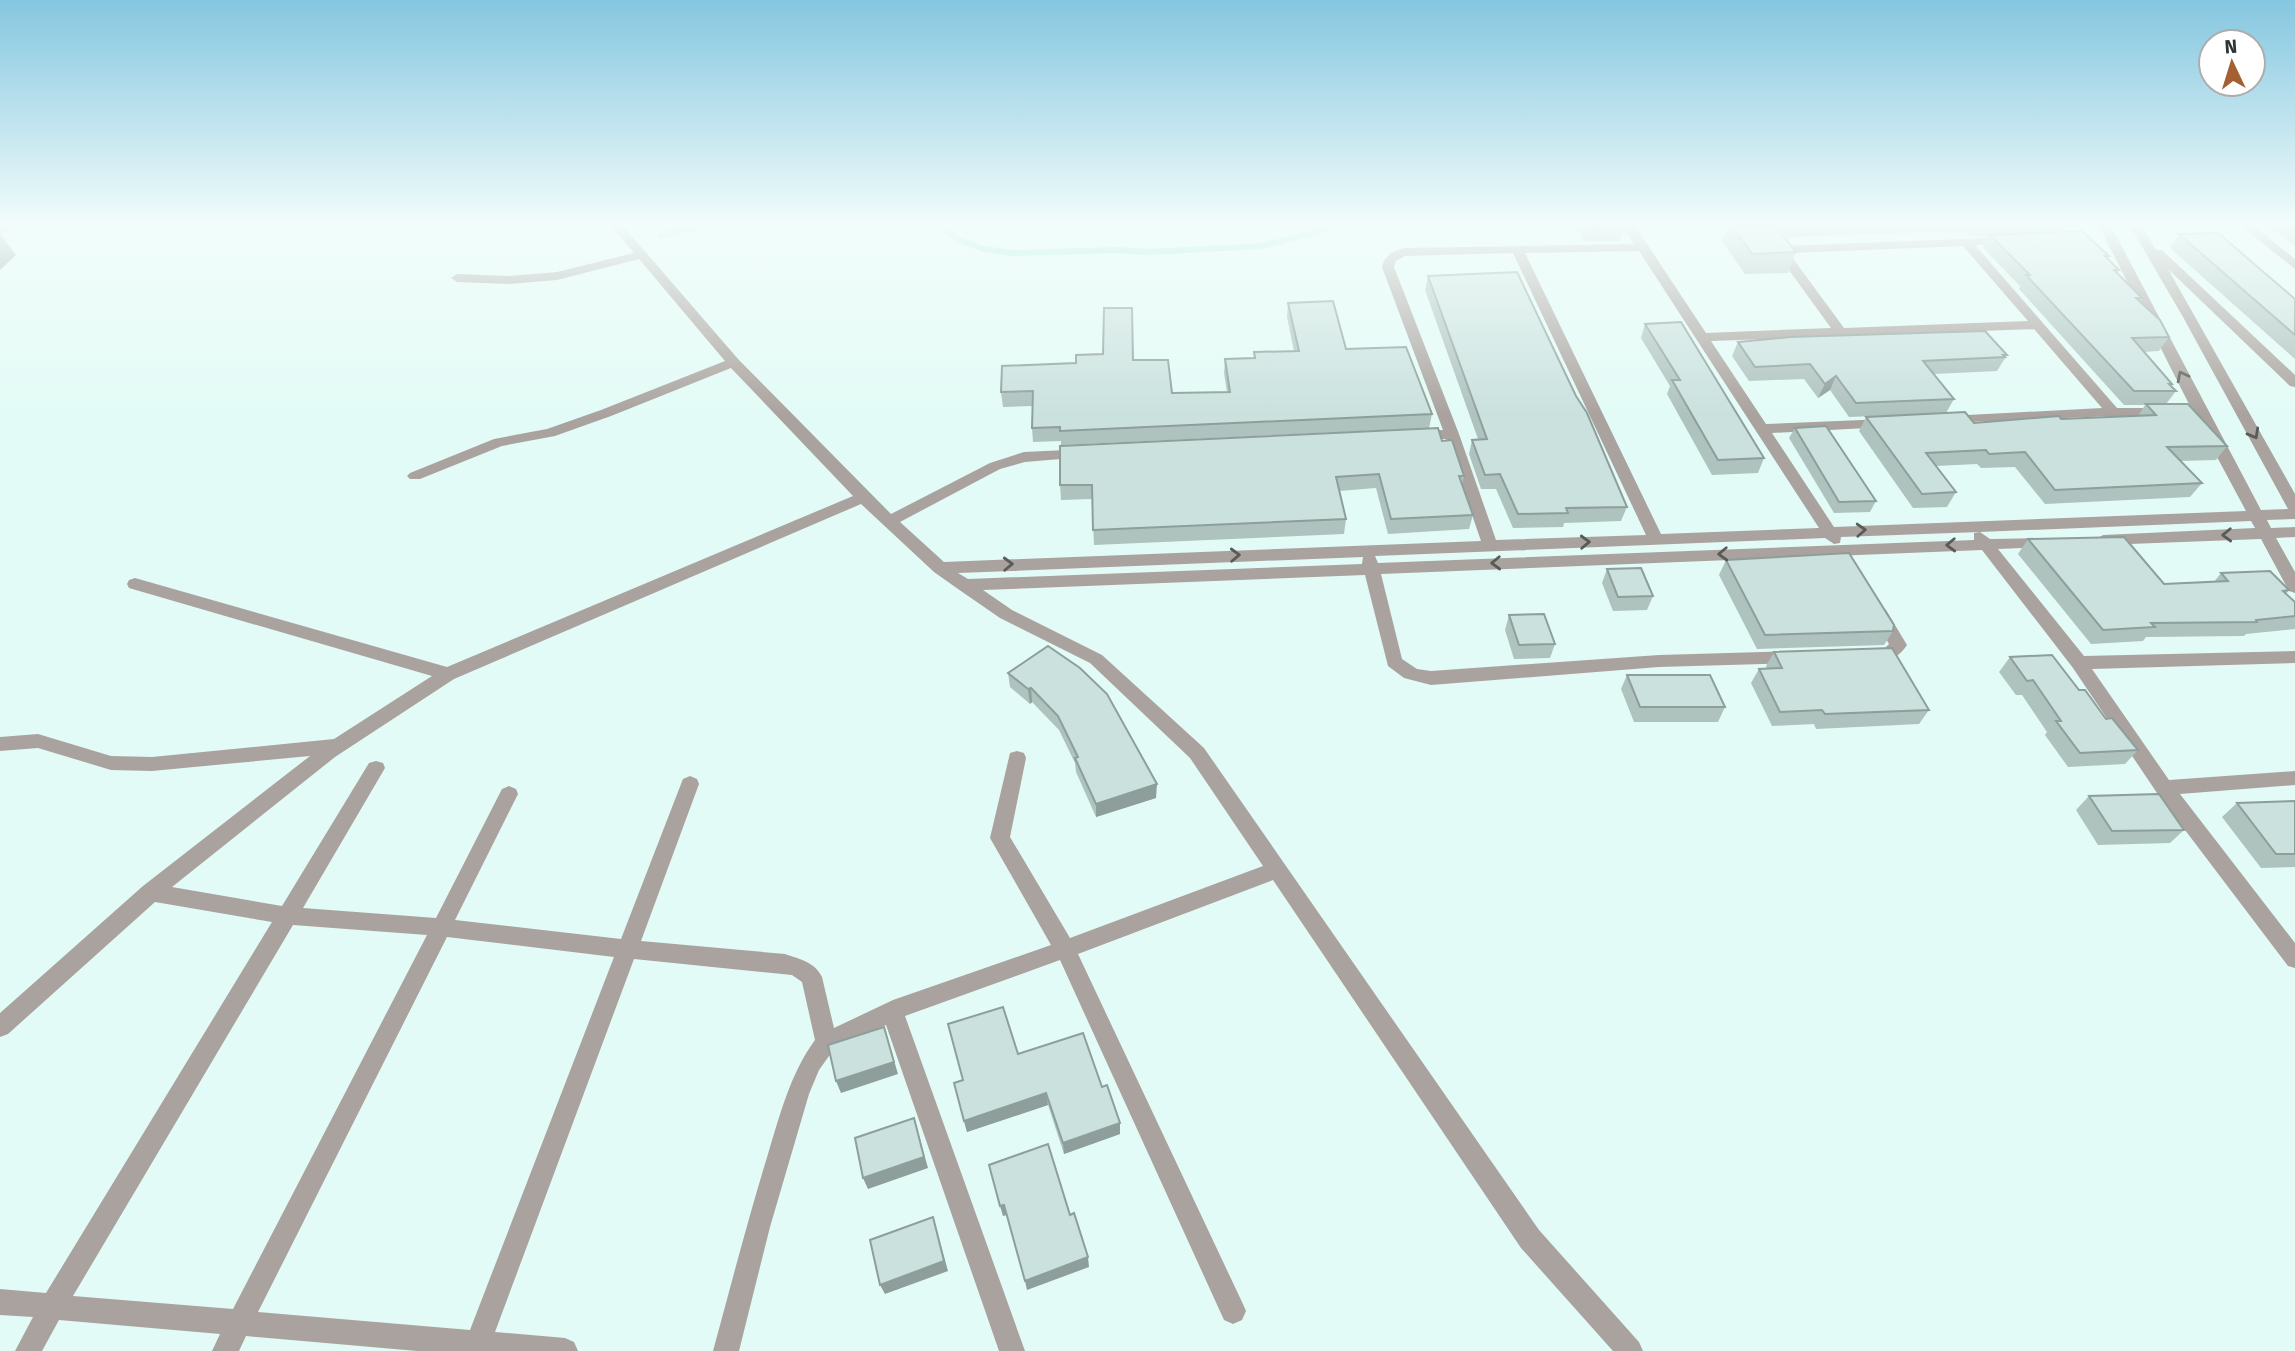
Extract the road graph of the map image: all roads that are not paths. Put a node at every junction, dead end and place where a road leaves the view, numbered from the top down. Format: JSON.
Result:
{"nodes":[{"id":1,"x":670,"y":289,"type":"edge"},
{"id":2,"x":1396,"y":289,"type":"edge"},
{"id":3,"x":1536,"y":289,"type":"edge"},
{"id":4,"x":1670,"y":289,"type":"edge"},
{"id":5,"x":1809,"y":289,"type":"edge"},
{"id":6,"x":2007,"y":289,"type":"edge"},
{"id":7,"x":2135,"y":289,"type":"edge"},
{"id":8,"x":2173,"y":289,"type":"edge"},
{"id":9,"x":2198,"y":289,"type":"edge"},
{"id":10,"x":2039,"y":325,"type":"junction"},
{"id":11,"x":1840,"y":332,"type":"junction"},
{"id":12,"x":1701,"y":338,"type":"junction"},
{"id":13,"x":733,"y":362,"type":"junction"},
{"id":14,"x":2295,"y":383,"type":"edge"},
{"id":15,"x":2113,"y":412,"type":"junction"},
{"id":16,"x":2200,"y":412,"type":"junction"},
{"id":17,"x":1932,"y":421,"type":"edge"},
{"id":18,"x":1904,"y":423,"type":"edge"},
{"id":19,"x":1764,"y":429,"type":"junction"},
{"id":20,"x":1452,"y":434,"type":"junction"},
{"id":21,"x":1397,"y":436,"type":"edge"},
{"id":22,"x":1094,"y":451,"type":"edge"},
{"id":23,"x":415,"y":476,"type":"dead end"},
{"id":24,"x":863,"y":497,"type":"junction"},
{"id":25,"x":2295,"y":508,"type":"edge"},
{"id":26,"x":2295,"y":514,"type":"edge"},
{"id":27,"x":2258,"y":515,"type":"junction"},
{"id":28,"x":889,"y":521,"type":"junction"},
{"id":29,"x":1972,"y":525,"type":"junction"},
{"id":30,"x":1830,"y":531,"type":"junction"},
{"id":31,"x":2295,"y":532,"type":"edge"},
{"id":32,"x":2267,"y":534,"type":"junction"},
{"id":33,"x":1657,"y":539,"type":"junction"},
{"id":34,"x":2092,"y":540,"type":"edge"},
{"id":35,"x":2065,"y":541,"type":"edge"},
{"id":36,"x":1985,"y":544,"type":"junction"},
{"id":37,"x":1490,"y":545,"type":"junction"},
{"id":38,"x":1367,"y":549,"type":"junction"},
{"id":39,"x":1843,"y":555,"type":"junction"},
{"id":40,"x":940,"y":568,"type":"junction"},
{"id":41,"x":1371,"y":568,"type":"junction"},
{"id":42,"x":135,"y":584,"type":"dead end"},
{"id":43,"x":964,"y":584,"type":"junction"},
{"id":44,"x":2295,"y":587,"type":"edge"},
{"id":45,"x":1874,"y":605,"type":"edge"},
{"id":46,"x":1849,"y":655,"type":"edge"},
{"id":47,"x":1808,"y":656,"type":"edge"},
{"id":48,"x":2295,"y":657,"type":"edge"},
{"id":49,"x":2079,"y":663,"type":"junction"},
{"id":50,"x":448,"y":674,"type":"junction"},
{"id":51,"x":0,"y":744,"type":"edge"},
{"id":52,"x":334,"y":746,"type":"junction"},
{"id":53,"x":1017,"y":758,"type":"dead end"},
{"id":54,"x":376,"y":768,"type":"dead end"},
{"id":55,"x":2295,"y":778,"type":"edge"},
{"id":56,"x":690,"y":784,"type":"dead end"},
{"id":57,"x":2164,"y":788,"type":"junction"},
{"id":58,"x":509,"y":794,"type":"dead end"},
{"id":59,"x":1278,"y":869,"type":"junction"},
{"id":60,"x":150,"y":892,"type":"junction"},
{"id":61,"x":286,"y":916,"type":"junction"},
{"id":62,"x":441,"y":927,"type":"junction"},
{"id":63,"x":628,"y":948,"type":"junction"},
{"id":64,"x":1065,"y":949,"type":"junction"},
{"id":65,"x":2295,"y":959,"type":"edge"},
{"id":66,"x":892,"y":1011,"type":"junction"},
{"id":67,"x":0,"y":1027,"type":"edge"},
{"id":68,"x":826,"y":1042,"type":"junction"},
{"id":69,"x":0,"y":1302,"type":"edge"},
{"id":70,"x":52,"y":1306,"type":"junction"},
{"id":71,"x":1233,"y":1311,"type":"dead end"},
{"id":72,"x":239,"y":1322,"type":"junction"},
{"id":73,"x":476,"y":1347,"type":"edge"},
{"id":74,"x":28,"y":1351,"type":"edge"},
{"id":75,"x":225,"y":1351,"type":"edge"},
{"id":76,"x":565,"y":1351,"type":"edge"},
{"id":77,"x":726,"y":1351,"type":"edge"},
{"id":78,"x":1012,"y":1351,"type":"edge"},
{"id":79,"x":1630,"y":1351,"type":"edge"}],
"edges":[{"from":1,"to":13,"type":"street"},
{"from":2,"to":20,"type":"street"},
{"from":3,"to":33,"type":"street"},
{"from":4,"to":12,"type":"street"},
{"from":5,"to":11,"type":"street"},
{"from":6,"to":10,"type":"street"},
{"from":16,"to":7,"type":"street","one_way":true},
{"from":8,"to":25,"type":"street","one_way":true},
{"from":9,"to":14,"type":"street"},
{"from":10,"to":11,"type":"street"},
{"from":10,"to":15,"type":"street"},
{"from":11,"to":12,"type":"street"},
{"from":12,"to":19,"type":"street"},
{"from":13,"to":23,"type":"street"},
{"from":13,"to":24,"type":"street"},
{"from":15,"to":16,"type":"street"},
{"from":15,"to":17,"type":"street"},
{"from":16,"to":27,"type":"street"},
{"from":18,"to":19,"type":"street"},
{"from":19,"to":30,"type":"street"},
{"from":20,"to":21,"type":"street"},
{"from":20,"to":37,"type":"street"},
{"from":22,"to":28,"type":"street"},
{"from":24,"to":28,"type":"street"},
{"from":24,"to":50,"type":"street"},
{"from":26,"to":27,"type":"street"},
{"from":27,"to":29,"type":"street"},
{"from":27,"to":32,"type":"street"},
{"from":28,"to":40,"type":"street"},
{"from":30,"to":29,"type":"street","one_way":true},
{"from":29,"to":36,"type":"street"},
{"from":30,"to":33,"type":"street"},
{"from":30,"to":39,"type":"street"},
{"from":31,"to":32,"type":"street"},
{"from":32,"to":34,"type":"street","one_way":true},
{"from":32,"to":44,"type":"street"},
{"from":37,"to":33,"type":"street","one_way":true},
{"from":35,"to":36,"type":"street"},
{"from":36,"to":39,"type":"street","one_way":true},
{"from":36,"to":49,"type":"street"},
{"from":37,"to":38,"type":"street"},
{"from":40,"to":38,"type":"street","one_way":true},
{"from":38,"to":41,"type":"street"},
{"from":39,"to":41,"type":"street","one_way":true},
{"from":40,"to":43,"type":"street"},
{"from":41,"to":43,"type":"street"},
{"from":41,"to":47,"type":"street"},
{"from":42,"to":50,"type":"street"},
{"from":43,"to":59,"type":"street"},
{"from":45,"to":46,"type":"street"},
{"from":48,"to":49,"type":"street"},
{"from":49,"to":57,"type":"street"},
{"from":50,"to":52,"type":"street"},
{"from":51,"to":52,"type":"street"},
{"from":52,"to":60,"type":"street"},
{"from":53,"to":64,"type":"street"},
{"from":54,"to":61,"type":"street"},
{"from":55,"to":57,"type":"street"},
{"from":56,"to":63,"type":"street"},
{"from":57,"to":65,"type":"street"},
{"from":58,"to":62,"type":"street"},
{"from":59,"to":64,"type":"street"},
{"from":59,"to":79,"type":"street"},
{"from":60,"to":61,"type":"street"},
{"from":60,"to":67,"type":"street"},
{"from":61,"to":62,"type":"street"},
{"from":61,"to":70,"type":"street"},
{"from":62,"to":63,"type":"street"},
{"from":62,"to":72,"type":"street"},
{"from":63,"to":68,"type":"street"},
{"from":63,"to":73,"type":"street"},
{"from":64,"to":66,"type":"street"},
{"from":64,"to":71,"type":"street"},
{"from":66,"to":68,"type":"street"},
{"from":66,"to":78,"type":"street"},
{"from":68,"to":77,"type":"street"},
{"from":69,"to":70,"type":"street"},
{"from":70,"to":72,"type":"street"},
{"from":70,"to":74,"type":"street"},
{"from":72,"to":73,"type":"street"},
{"from":72,"to":75,"type":"street"},
{"from":73,"to":76,"type":"street"}]}
